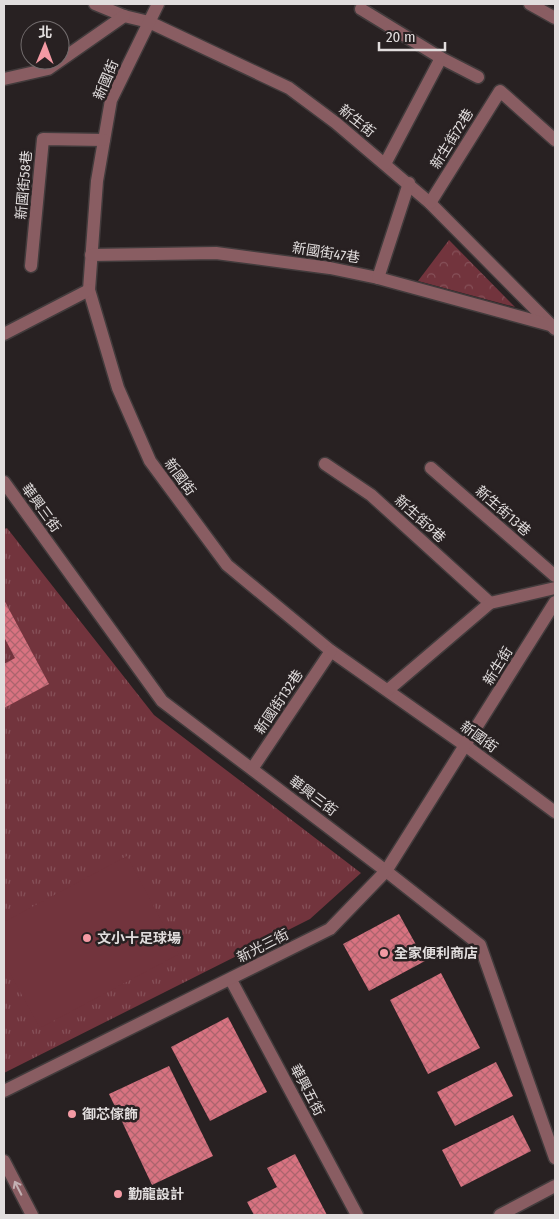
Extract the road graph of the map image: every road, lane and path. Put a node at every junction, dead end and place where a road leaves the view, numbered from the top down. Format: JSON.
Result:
{"nodes":[{"id":1,"x":95,"y":4,"type":"edge"},
{"id":2,"x":158,"y":4,"type":"edge"},
{"id":3,"x":530,"y":4,"type":"edge"},
{"id":4,"x":361,"y":9,"type":"dead end"},
{"id":5,"x":554,"y":14,"type":"edge"},
{"id":6,"x":124,"y":16,"type":"junction"},
{"id":7,"x":149,"y":22,"type":"junction"},
{"id":8,"x":441,"y":58,"type":"junction"},
{"id":9,"x":478,"y":77,"type":"dead end"},
{"id":10,"x":4,"y":79,"type":"edge"},
{"id":11,"x":104,"y":140,"type":"junction"},
{"id":12,"x":555,"y":140,"type":"edge"},
{"id":13,"x":385,"y":164,"type":"junction"},
{"id":14,"x":409,"y":183,"type":"junction"},
{"id":15,"x":430,"y":203,"type":"junction"},
{"id":16,"x":90,"y":255,"type":"junction"},
{"id":17,"x":31,"y":266,"type":"dead end"},
{"id":18,"x":378,"y":278,"type":"junction"},
{"id":19,"x":89,"y":290,"type":"junction"},
{"id":20,"x":554,"y":325,"type":"edge"},
{"id":21,"x":4,"y":334,"type":"edge"},
{"id":22,"x":326,"y":464,"type":"dead end"},
{"id":23,"x":431,"y":468,"type":"dead end"},
{"id":24,"x":4,"y":482,"type":"edge"},
{"id":25,"x":555,"y":576,"type":"edge"},
{"id":26,"x":555,"y":588,"type":"edge"},
{"id":27,"x":555,"y":602,"type":"edge"},
{"id":28,"x":490,"y":603,"type":"junction"},
{"id":29,"x":331,"y":651,"type":"junction"},
{"id":30,"x":388,"y":690,"type":"junction"},
{"id":31,"x":466,"y":746,"type":"junction"},
{"id":32,"x":252,"y":769,"type":"junction"},
{"id":33,"x":555,"y":812,"type":"edge"},
{"id":34,"x":386,"y":871,"type":"junction"},
{"id":35,"x":230,"y":980,"type":"junction"},
{"id":36,"x":4,"y":1091,"type":"edge"},
{"id":37,"x":555,"y":1158,"type":"edge"},
{"id":38,"x":4,"y":1161,"type":"edge"},
{"id":39,"x":555,"y":1186,"type":"edge"},
{"id":40,"x":32,"y":1215,"type":"edge"},
{"id":41,"x":357,"y":1215,"type":"edge"},
{"id":42,"x":500,"y":1215,"type":"edge"}],
"edges":[{"from":1,"to":6,"type":"street","name":"新生街"},
{"from":2,"to":7,"type":"street","name":"新國街"},
{"from":3,"to":5,"type":"street"},
{"from":4,"to":8,"type":"street"},
{"from":6,"to":7,"type":"street","name":"新生街"},
{"from":6,"to":10,"type":"street"},
{"from":7,"to":11,"type":"street","name":"新國街"},
{"from":7,"to":13,"type":"street","name":"新生街"},
{"from":8,"to":9,"type":"street"},
{"from":8,"to":13,"type":"street"},
{"from":11,"to":16,"type":"street","name":"新國街"},
{"from":11,"to":17,"type":"street","name":"新國街58巷"},
{"from":12,"to":15,"type":"street","name":"新生街72巷"},
{"from":13,"to":14,"type":"street","name":"新生街"},
{"from":14,"to":15,"type":"street","name":"新生街"},
{"from":14,"to":18,"type":"street"},
{"from":15,"to":20,"type":"street","name":"新生街"},
{"from":16,"to":18,"type":"street","name":"新國街47巷"},
{"from":16,"to":19,"type":"street","name":"新國街"},
{"from":18,"to":20,"type":"street","name":"新國街47巷"},
{"from":19,"to":21,"type":"street"},
{"from":19,"to":29,"type":"street","name":"新國街"},
{"from":22,"to":28,"type":"street","name":"新生街9巷"},
{"from":23,"to":25,"type":"street","name":"新生街13巷"},
{"from":24,"to":32,"type":"street","name":"華興三街"},
{"from":26,"to":28,"type":"street"},
{"from":27,"to":31,"type":"street","name":"新生街"},
{"from":28,"to":30,"type":"street"},
{"from":29,"to":30,"type":"street","name":"新國街"},
{"from":29,"to":32,"type":"street","name":"新國街132巷"},
{"from":30,"to":31,"type":"street","name":"新國街"},
{"from":31,"to":33,"type":"street","name":"新國街"},
{"from":31,"to":34,"type":"street","name":"新光三街"},
{"from":32,"to":34,"type":"street","name":"華興三街"},
{"from":34,"to":35,"type":"street","name":"新光三街"},
{"from":34,"to":37,"type":"street","name":"華興三街"},
{"from":35,"to":36,"type":"street","name":"新光三街"},
{"from":35,"to":41,"type":"street","name":"華興五街"},
{"from":40,"to":38,"type":"street","one_way":true},
{"from":39,"to":42,"type":"street"}]}
